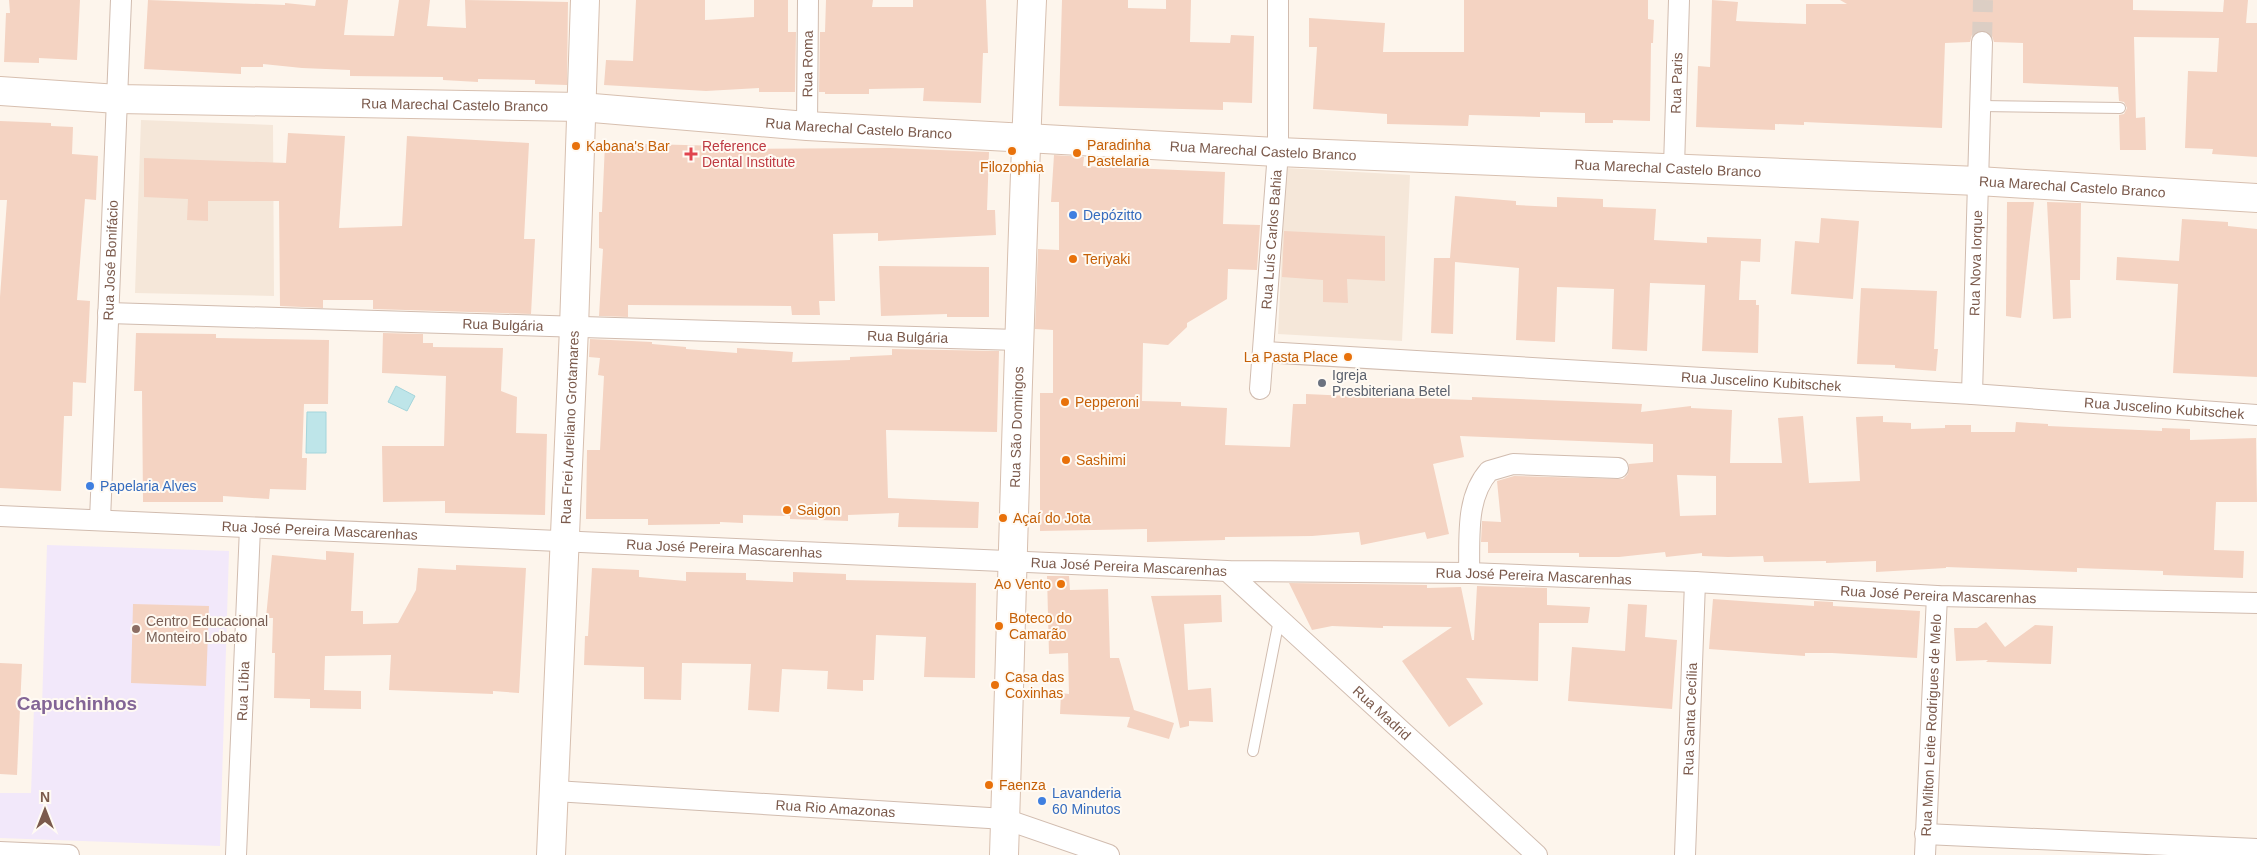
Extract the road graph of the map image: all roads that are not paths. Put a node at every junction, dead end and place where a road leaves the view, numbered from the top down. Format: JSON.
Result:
{"nodes":[{"id":1,"x":121,"y":0,"type":"edge"},
{"id":2,"x":585,"y":0,"type":"edge"},
{"id":3,"x":808,"y":0,"type":"edge"},
{"id":4,"x":1032,"y":0,"type":"edge"},
{"id":5,"x":1278,"y":0,"type":"edge"},
{"id":6,"x":1679,"y":0,"type":"edge"},
{"id":7,"x":1982,"y":42,"type":"tunnel mouth"},
{"id":8,"x":0,"y":92,"type":"edge"},
{"id":9,"x":118,"y":99,"type":"junction"},
{"id":10,"x":1981,"y":106,"type":"junction"},
{"id":11,"x":581,"y":107,"type":"junction"},
{"id":12,"x":2120,"y":108,"type":"dead end"},
{"id":13,"x":807,"y":126,"type":"junction"},
{"id":14,"x":1026,"y":138,"type":"junction"},
{"id":15,"x":1278,"y":152,"type":"junction"},
{"id":16,"x":1674,"y":167,"type":"junction"},
{"id":17,"x":1978,"y":180,"type":"junction"},
{"id":18,"x":2257,"y":198,"type":"edge"},
{"id":19,"x":108,"y":313,"type":"junction"},
{"id":20,"x":574,"y":328,"type":"junction"},
{"id":21,"x":1018,"y":340,"type":"junction"},
{"id":22,"x":1264,"y":352,"type":"junction"},
{"id":23,"x":1260,"y":389,"type":"dead end"},
{"id":24,"x":1972,"y":394,"type":"junction"},
{"id":25,"x":2257,"y":415,"type":"edge"},
{"id":26,"x":1618,"y":468,"type":"dead end"},
{"id":27,"x":0,"y":516,"type":"edge"},
{"id":28,"x":100,"y":520,"type":"junction"},
{"id":29,"x":250,"y":528,"type":"junction"},
{"id":30,"x":564,"y":540,"type":"junction"},
{"id":31,"x":1014,"y":562,"type":"junction"},
{"id":32,"x":1226,"y":571,"type":"junction"},
{"id":33,"x":1469,"y":573,"type":"junction"},
{"id":34,"x":1695,"y":582,"type":"junction"},
{"id":35,"x":1937,"y":596,"type":"junction"},
{"id":36,"x":2257,"y":603,"type":"edge"},
{"id":37,"x":1279,"y":620,"type":"junction"},
{"id":38,"x":1253,"y":751,"type":"dead end"},
{"id":39,"x":555,"y":790,"type":"junction"},
{"id":40,"x":1005,"y":819,"type":"junction"},
{"id":41,"x":1925,"y":834,"type":"junction"},
{"id":42,"x":2257,"y":849,"type":"edge"},
{"id":43,"x":0,"y":852,"type":"edge"},
{"id":44,"x":69,"y":855,"type":"edge"},
{"id":45,"x":236,"y":855,"type":"edge"},
{"id":46,"x":551,"y":855,"type":"edge"},
{"id":47,"x":1004,"y":855,"type":"edge"},
{"id":48,"x":1110,"y":855,"type":"edge"},
{"id":49,"x":1537,"y":855,"type":"edge"},
{"id":50,"x":1685,"y":855,"type":"edge"},
{"id":51,"x":1924,"y":855,"type":"edge"}],
"edges":[{"from":1,"to":9,"type":"street","name":"Rua José Bonifácio"},
{"from":2,"to":11,"type":"street","name":"Rua Frei Aureliano Grotamares"},
{"from":3,"to":13,"type":"street","name":"Rua Roma"},
{"from":4,"to":14,"type":"street","name":"Rua São Domingos"},
{"from":5,"to":15,"type":"street","name":"Rua Luís Carlos Bahia"},
{"from":6,"to":16,"type":"street","name":"Rua Paris"},
{"from":7,"to":10,"type":"street","name":"Rua Nova Iorque"},
{"from":8,"to":9,"type":"street","name":"Rua Marechal Castelo Branco"},
{"from":9,"to":11,"type":"street","name":"Rua Marechal Castelo Branco"},
{"from":9,"to":19,"type":"street","name":"Rua José Bonifácio"},
{"from":10,"to":12,"type":"lane"},
{"from":10,"to":17,"type":"street","name":"Rua Nova Iorque"},
{"from":11,"to":13,"type":"street","name":"Rua Marechal Castelo Branco"},
{"from":11,"to":20,"type":"street","name":"Rua Frei Aureliano Grotamares"},
{"from":13,"to":14,"type":"street","name":"Rua Marechal Castelo Branco"},
{"from":14,"to":15,"type":"street","name":"Rua Marechal Castelo Branco"},
{"from":14,"to":21,"type":"street","name":"Rua São Domingos"},
{"from":15,"to":16,"type":"street","name":"Rua Marechal Castelo Branco"},
{"from":15,"to":22,"type":"street","name":"Rua Luís Carlos Bahia"},
{"from":16,"to":17,"type":"street","name":"Rua Marechal Castelo Branco"},
{"from":17,"to":18,"type":"street","name":"Rua Marechal Castelo Branco"},
{"from":17,"to":24,"type":"street","name":"Rua Nova Iorque"},
{"from":19,"to":20,"type":"street","name":"Rua Bulgária"},
{"from":19,"to":28,"type":"street","name":"Rua José Bonifácio"},
{"from":20,"to":21,"type":"street","name":"Rua Bulgária"},
{"from":20,"to":30,"type":"street","name":"Rua Frei Aureliano Grotamares"},
{"from":21,"to":31,"type":"street","name":"Rua São Domingos"},
{"from":22,"to":23,"type":"street","name":"Rua Luís Carlos Bahia"},
{"from":22,"to":24,"type":"street","name":"Rua Juscelino Kubitschek"},
{"from":24,"to":25,"type":"street","name":"Rua Juscelino Kubitschek"},
{"from":26,"to":33,"type":"street"},
{"from":27,"to":28,"type":"street","name":"Rua José Pereira Mascarenhas"},
{"from":28,"to":29,"type":"street","name":"Rua José Pereira Mascarenhas"},
{"from":29,"to":30,"type":"street","name":"Rua José Pereira Mascarenhas"},
{"from":29,"to":45,"type":"street","name":"Rua Líbia"},
{"from":30,"to":31,"type":"street","name":"Rua José Pereira Mascarenhas"},
{"from":30,"to":39,"type":"street","name":"Rua Frei Aureliano Grotamares"},
{"from":31,"to":32,"type":"street","name":"Rua José Pereira Mascarenhas"},
{"from":31,"to":40,"type":"street","name":"Rua São Domingos"},
{"from":32,"to":33,"type":"street","name":"Rua José Pereira Mascarenhas"},
{"from":32,"to":37,"type":"street","name":"Rua Madrid"},
{"from":33,"to":34,"type":"street","name":"Rua José Pereira Mascarenhas"},
{"from":34,"to":35,"type":"street","name":"Rua José Pereira Mascarenhas"},
{"from":34,"to":50,"type":"street","name":"Rua Santa Cecília"},
{"from":35,"to":36,"type":"street","name":"Rua José Pereira Mascarenhas"},
{"from":35,"to":41,"type":"street","name":"Rua Milton Leite Rodrigues de Melo"},
{"from":37,"to":38,"type":"lane"},
{"from":37,"to":49,"type":"street","name":"Rua Madrid"},
{"from":39,"to":40,"type":"street","name":"Rua Rio Amazonas"},
{"from":39,"to":46,"type":"street","name":"Rua Frei Aureliano Grotamares"},
{"from":40,"to":47,"type":"street","name":"Rua São Domingos"},
{"from":40,"to":48,"type":"street","name":"Rua Rio Amazonas"},
{"from":41,"to":42,"type":"street"},
{"from":41,"to":51,"type":"street","name":"Rua Milton Leite Rodrigues de Melo"},
{"from":43,"to":44,"type":"street"}]}
